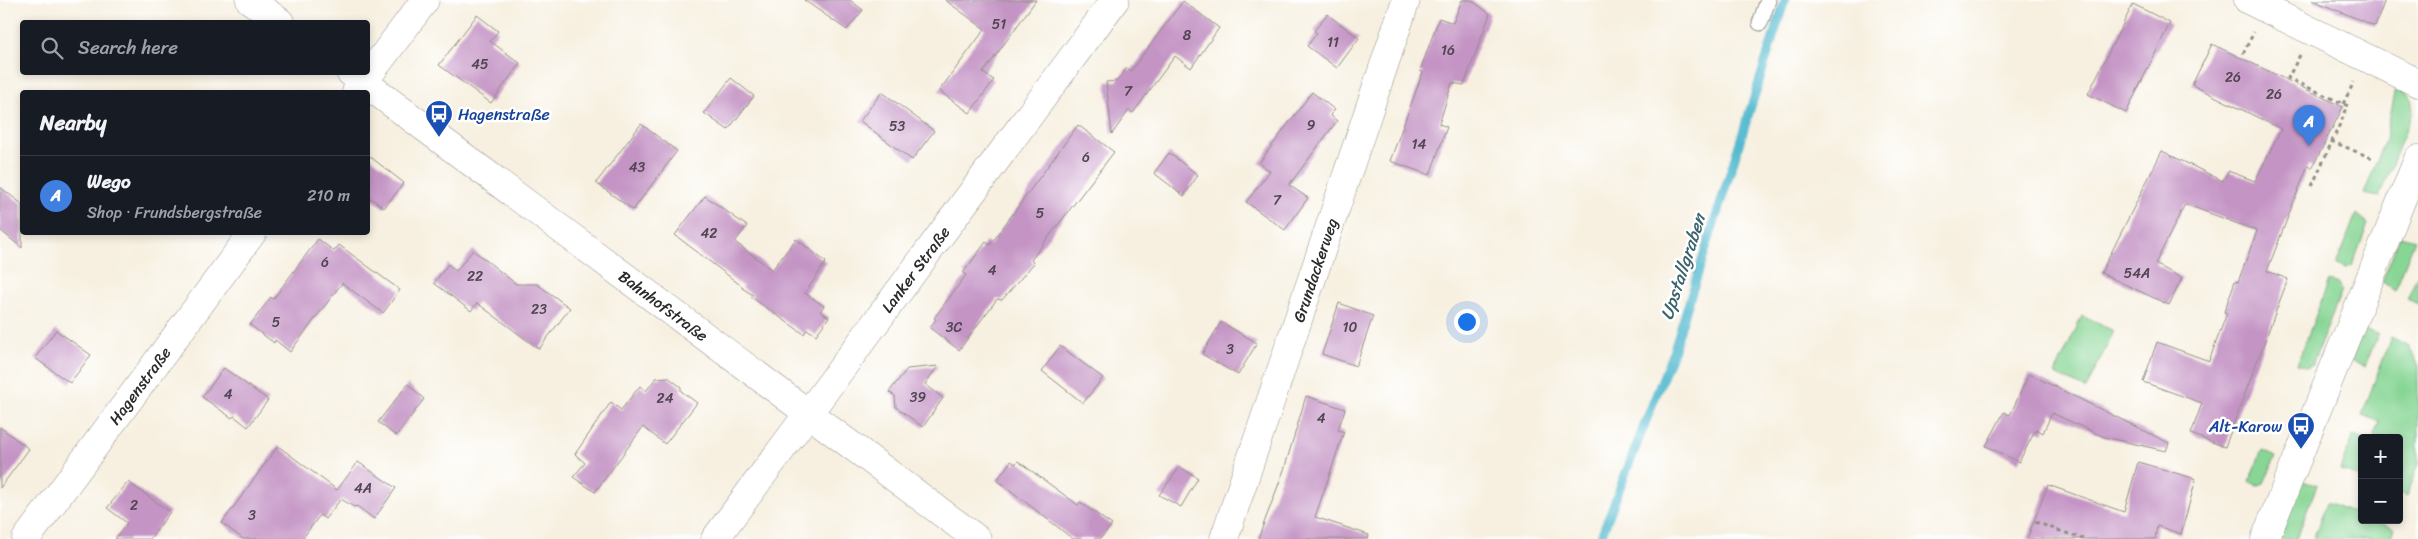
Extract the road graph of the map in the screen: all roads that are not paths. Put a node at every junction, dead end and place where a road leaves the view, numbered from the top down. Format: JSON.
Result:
{"nodes":[{"id":1,"x":250,"y":0,"type":"edge"},
{"id":2,"x":424,"y":0,"type":"edge"},
{"id":3,"x":1115,"y":0,"type":"edge"},
{"id":4,"x":1406,"y":0,"type":"edge"},
{"id":5,"x":1768,"y":0,"type":"edge"},
{"id":6,"x":2248,"y":0,"type":"edge"},
{"id":7,"x":277,"y":20,"type":"edge"},
{"id":8,"x":1760,"y":23,"type":"dead end"},
{"id":9,"x":370,"y":66,"type":"edge"},
{"id":10,"x":2418,"y":83,"type":"edge"},
{"id":11,"x":370,"y":93,"type":"edge"},
{"id":12,"x":2418,"y":159,"type":"edge"},
{"id":13,"x":250,"y":235,"type":"edge"},
{"id":14,"x":808,"y":414,"type":"junction"},
{"id":15,"x":26,"y":539,"type":"edge"},
{"id":16,"x":715,"y":539,"type":"edge"},
{"id":17,"x":977,"y":539,"type":"edge"},
{"id":18,"x":1224,"y":539,"type":"edge"},
{"id":19,"x":2265,"y":539,"type":"edge"}],
"edges":[{"from":1,"to":7,"type":"street"},
{"from":2,"to":9,"type":"street"},
{"from":3,"to":14,"type":"street","name":"Lanker Straße"},
{"from":4,"to":18,"type":"street","name":"Grundackerweg"},
{"from":5,"to":8,"type":"lane"},
{"from":6,"to":10,"type":"street"},
{"from":11,"to":14,"type":"street","name":"Bahnhofstraße"},
{"from":12,"to":19,"type":"street"},
{"from":13,"to":15,"type":"street","name":"Hagenstraße"},
{"from":14,"to":16,"type":"street","name":"Lanker Straße"},
{"from":14,"to":17,"type":"street","name":"Bahnhofstraße"}]}
